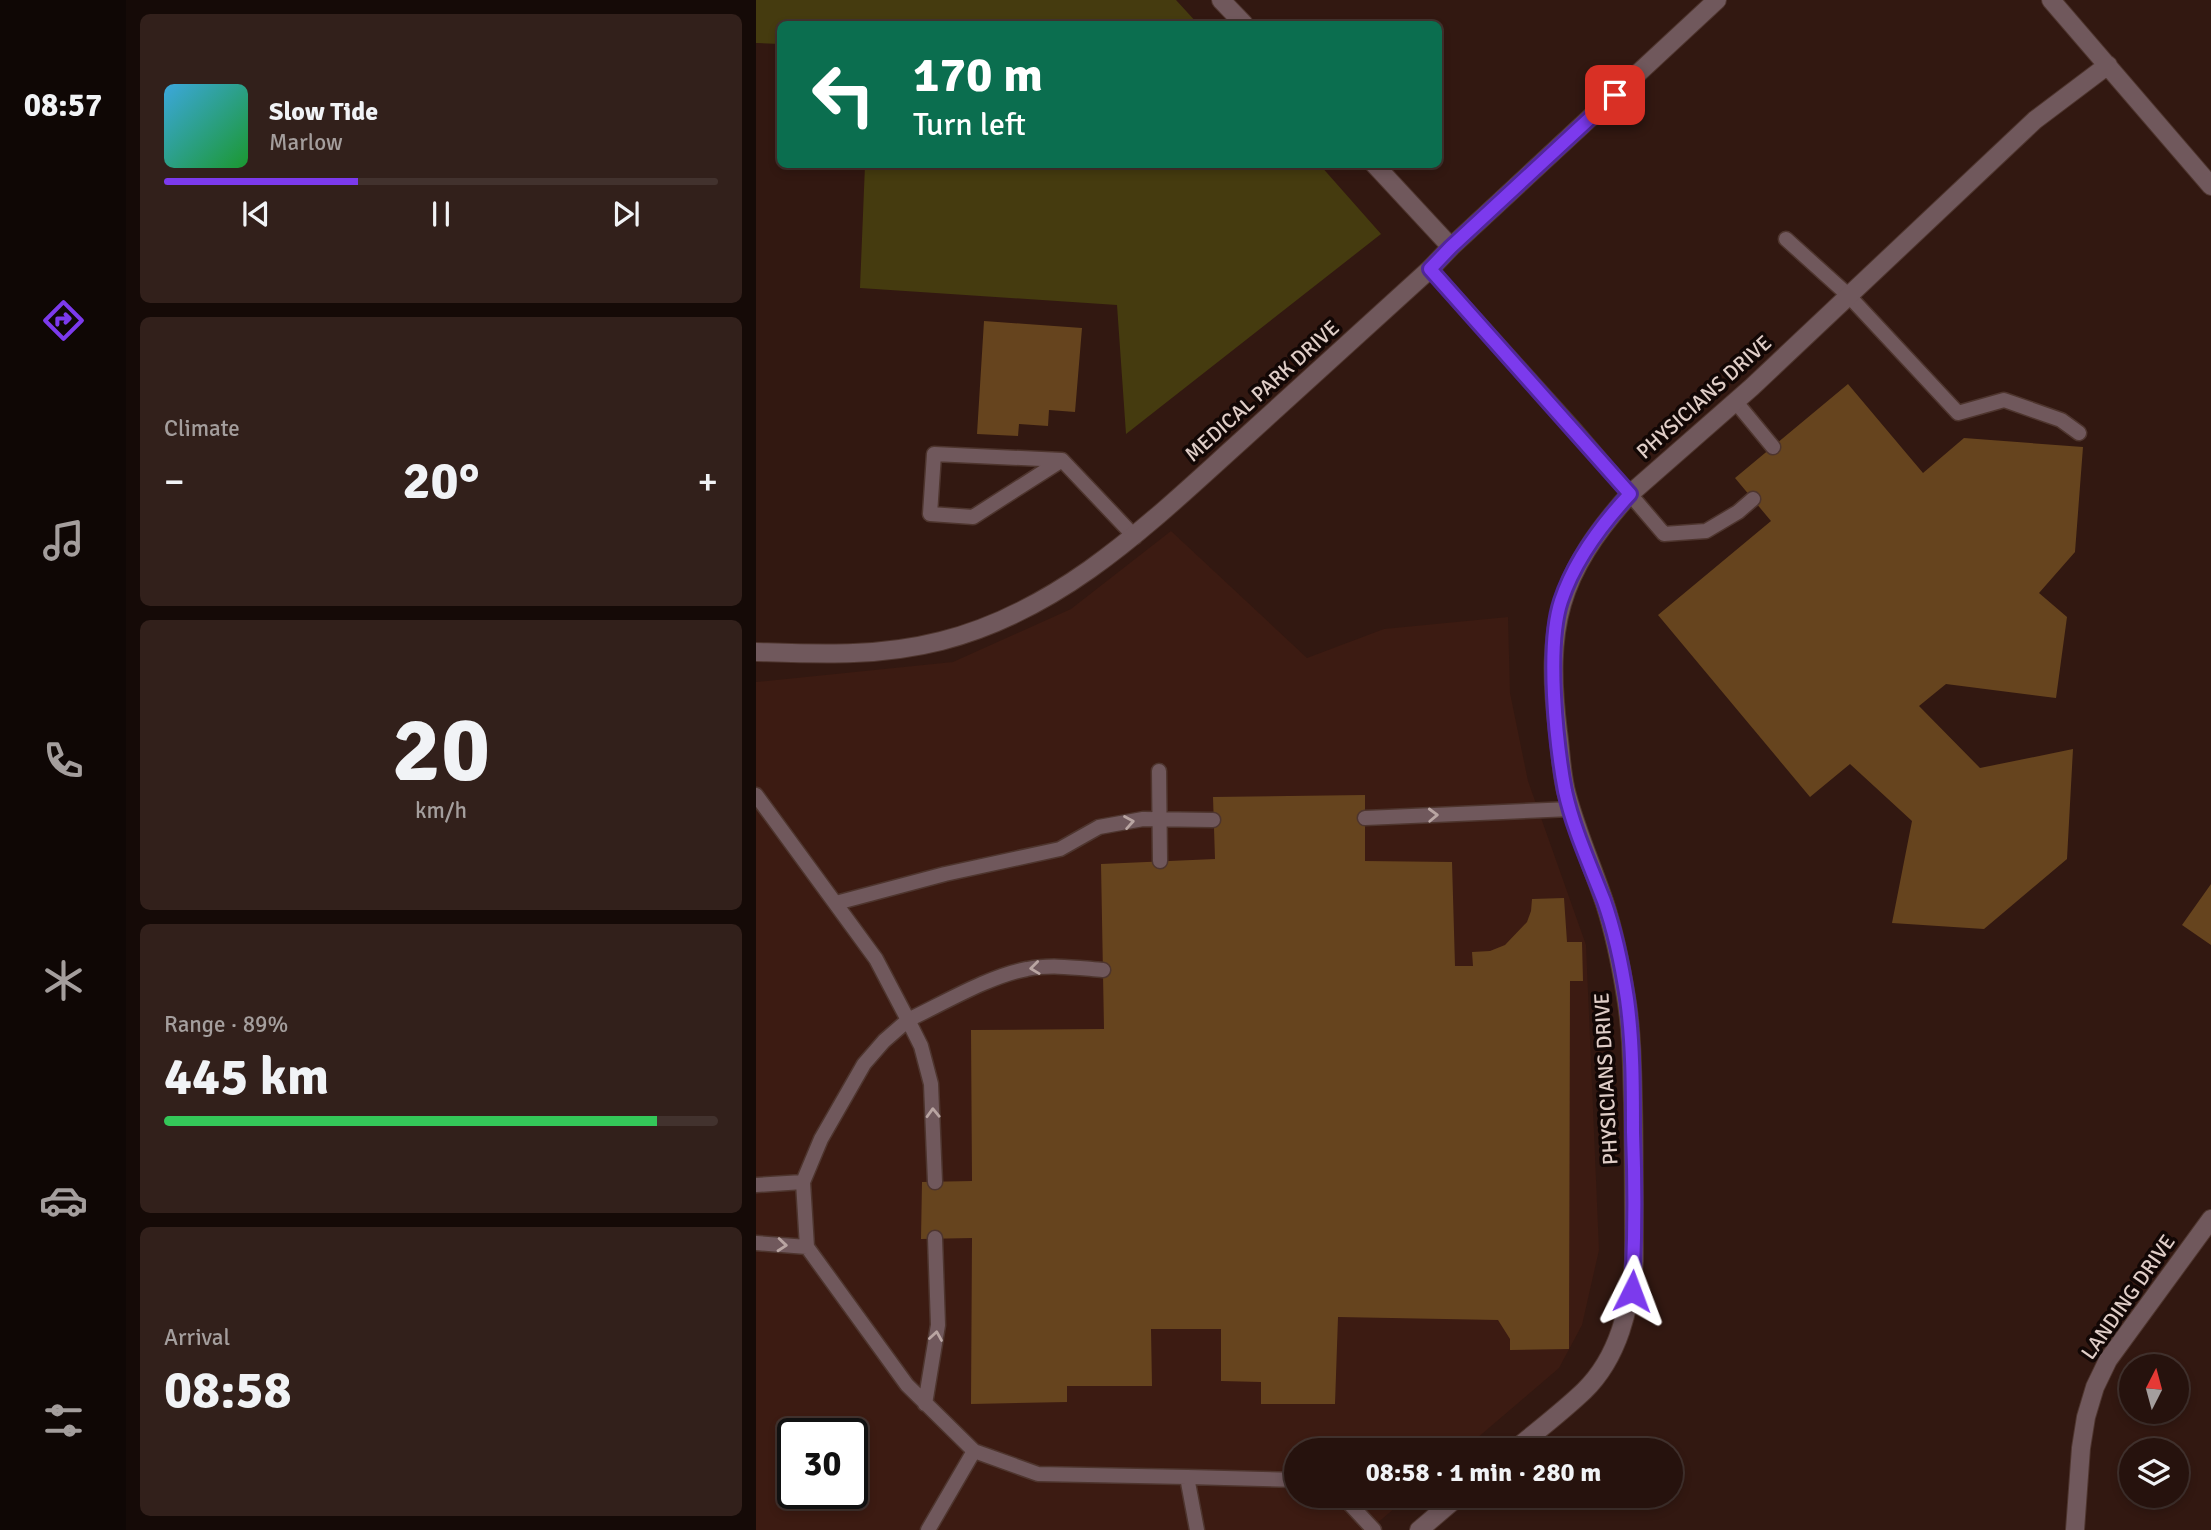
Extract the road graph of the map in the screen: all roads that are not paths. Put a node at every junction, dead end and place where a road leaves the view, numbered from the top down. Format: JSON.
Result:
{"nodes":[{"id":1,"x":1221,"y":0,"type":"edge"},
{"id":2,"x":1717,"y":0,"type":"edge"},
{"id":3,"x":2050,"y":0,"type":"edge"},
{"id":4,"x":1241,"y":21,"type":"edge"},
{"id":5,"x":2108,"y":65,"type":"junction"},
{"id":6,"x":1378,"y":168,"type":"edge"},
{"id":7,"x":2211,"y":186,"type":"edge"},
{"id":8,"x":1786,"y":239,"type":"dead end"},
{"id":9,"x":1451,"y":247,"type":"junction"},
{"id":10,"x":1430,"y":269,"type":"junction"},
{"id":11,"x":1848,"y":295,"type":"junction"},
{"id":12,"x":1735,"y":401,"type":"junction"},
{"id":13,"x":2079,"y":433,"type":"dead end"},
{"id":14,"x":1773,"y":447,"type":"dead end"},
{"id":15,"x":1062,"y":460,"type":"junction"},
{"id":16,"x":1630,"y":494,"type":"junction"},
{"id":17,"x":1753,"y":499,"type":"dead end"},
{"id":18,"x":1135,"y":537,"type":"junction"},
{"id":19,"x":756,"y":652,"type":"edge"},
{"id":20,"x":1159,"y":771,"type":"dead end"},
{"id":21,"x":756,"y":794,"type":"edge"},
{"id":22,"x":1571,"y":809,"type":"junction"},
{"id":23,"x":1365,"y":818,"type":"dead end"},
{"id":24,"x":1160,"y":819,"type":"junction"},
{"id":25,"x":1213,"y":820,"type":"dead end"},
{"id":26,"x":1160,"y":861,"type":"dead end"},
{"id":27,"x":836,"y":903,"type":"junction"},
{"id":28,"x":1103,"y":970,"type":"dead end"},
{"id":29,"x":908,"y":1020,"type":"junction"},
{"id":30,"x":803,"y":1182,"type":"junction"},
{"id":31,"x":935,"y":1182,"type":"dead end"},
{"id":32,"x":756,"y":1185,"type":"edge"},
{"id":33,"x":2211,"y":1219,"type":"edge"},
{"id":34,"x":935,"y":1238,"type":"dead end"},
{"id":35,"x":756,"y":1243,"type":"edge"},
{"id":36,"x":807,"y":1247,"type":"junction"},
{"id":37,"x":925,"y":1404,"type":"junction"},
{"id":38,"x":1529,"y":1438,"type":"edge"},
{"id":39,"x":974,"y":1451,"type":"junction"},
{"id":40,"x":1186,"y":1476,"type":"junction"},
{"id":41,"x":1284,"y":1480,"type":"edge"},
{"id":42,"x":1353,"y":1508,"type":"edge"},
{"id":43,"x":1445,"y":1508,"type":"edge"},
{"id":44,"x":928,"y":1530,"type":"edge"},
{"id":45,"x":1197,"y":1530,"type":"edge"},
{"id":46,"x":1374,"y":1530,"type":"edge"},
{"id":47,"x":1419,"y":1530,"type":"edge"},
{"id":48,"x":2075,"y":1530,"type":"edge"}],
"edges":[{"from":1,"to":4,"type":"street"},
{"from":2,"to":9,"type":"street","name":"MEDICAL PARK DRIVE"},
{"from":3,"to":5,"type":"street"},
{"from":5,"to":7,"type":"street"},
{"from":5,"to":11,"type":"street","name":"PHYSICIANS DRIVE"},
{"from":6,"to":9,"type":"street"},
{"from":8,"to":11,"type":"lane"},
{"from":9,"to":10,"type":"street","name":"MEDICAL PARK DRIVE"},
{"from":10,"to":16,"type":"lane"},
{"from":10,"to":18,"type":"street","name":"MEDICAL PARK DRIVE"},
{"from":11,"to":12,"type":"street","name":"PHYSICIANS DRIVE"},
{"from":11,"to":13,"type":"lane"},
{"from":12,"to":14,"type":"lane"},
{"from":12,"to":16,"type":"street","name":"PHYSICIANS DRIVE"},
{"from":15,"to":15,"type":"lane"},
{"from":15,"to":18,"type":"lane"},
{"from":16,"to":17,"type":"lane"},
{"from":16,"to":22,"type":"street","name":"PHYSICIANS DRIVE"},
{"from":18,"to":19,"type":"street","name":"MEDICAL PARK DRIVE"},
{"from":20,"to":24,"type":"lane"},
{"from":21,"to":27,"type":"lane"},
{"from":23,"to":22,"type":"lane","one_way":true},
{"from":22,"to":38,"type":"street","name":"PHYSICIANS DRIVE"},
{"from":24,"to":25,"type":"lane"},
{"from":24,"to":26,"type":"lane"},
{"from":27,"to":24,"type":"lane","one_way":true},
{"from":27,"to":29,"type":"lane"},
{"from":28,"to":29,"type":"lane","one_way":true},
{"from":29,"to":30,"type":"lane"},
{"from":31,"to":29,"type":"lane","one_way":true},
{"from":30,"to":32,"type":"lane"},
{"from":30,"to":36,"type":"lane"},
{"from":33,"to":48,"type":"street","name":"LANDING DRIVE"},
{"from":37,"to":34,"type":"lane","one_way":true},
{"from":35,"to":36,"type":"lane","one_way":true},
{"from":36,"to":37,"type":"lane"},
{"from":37,"to":39,"type":"lane"},
{"from":39,"to":40,"type":"lane"},
{"from":39,"to":44,"type":"lane"},
{"from":40,"to":41,"type":"lane"},
{"from":40,"to":45,"type":"lane"},
{"from":42,"to":46,"type":"lane"},
{"from":43,"to":47,"type":"street"}]}
